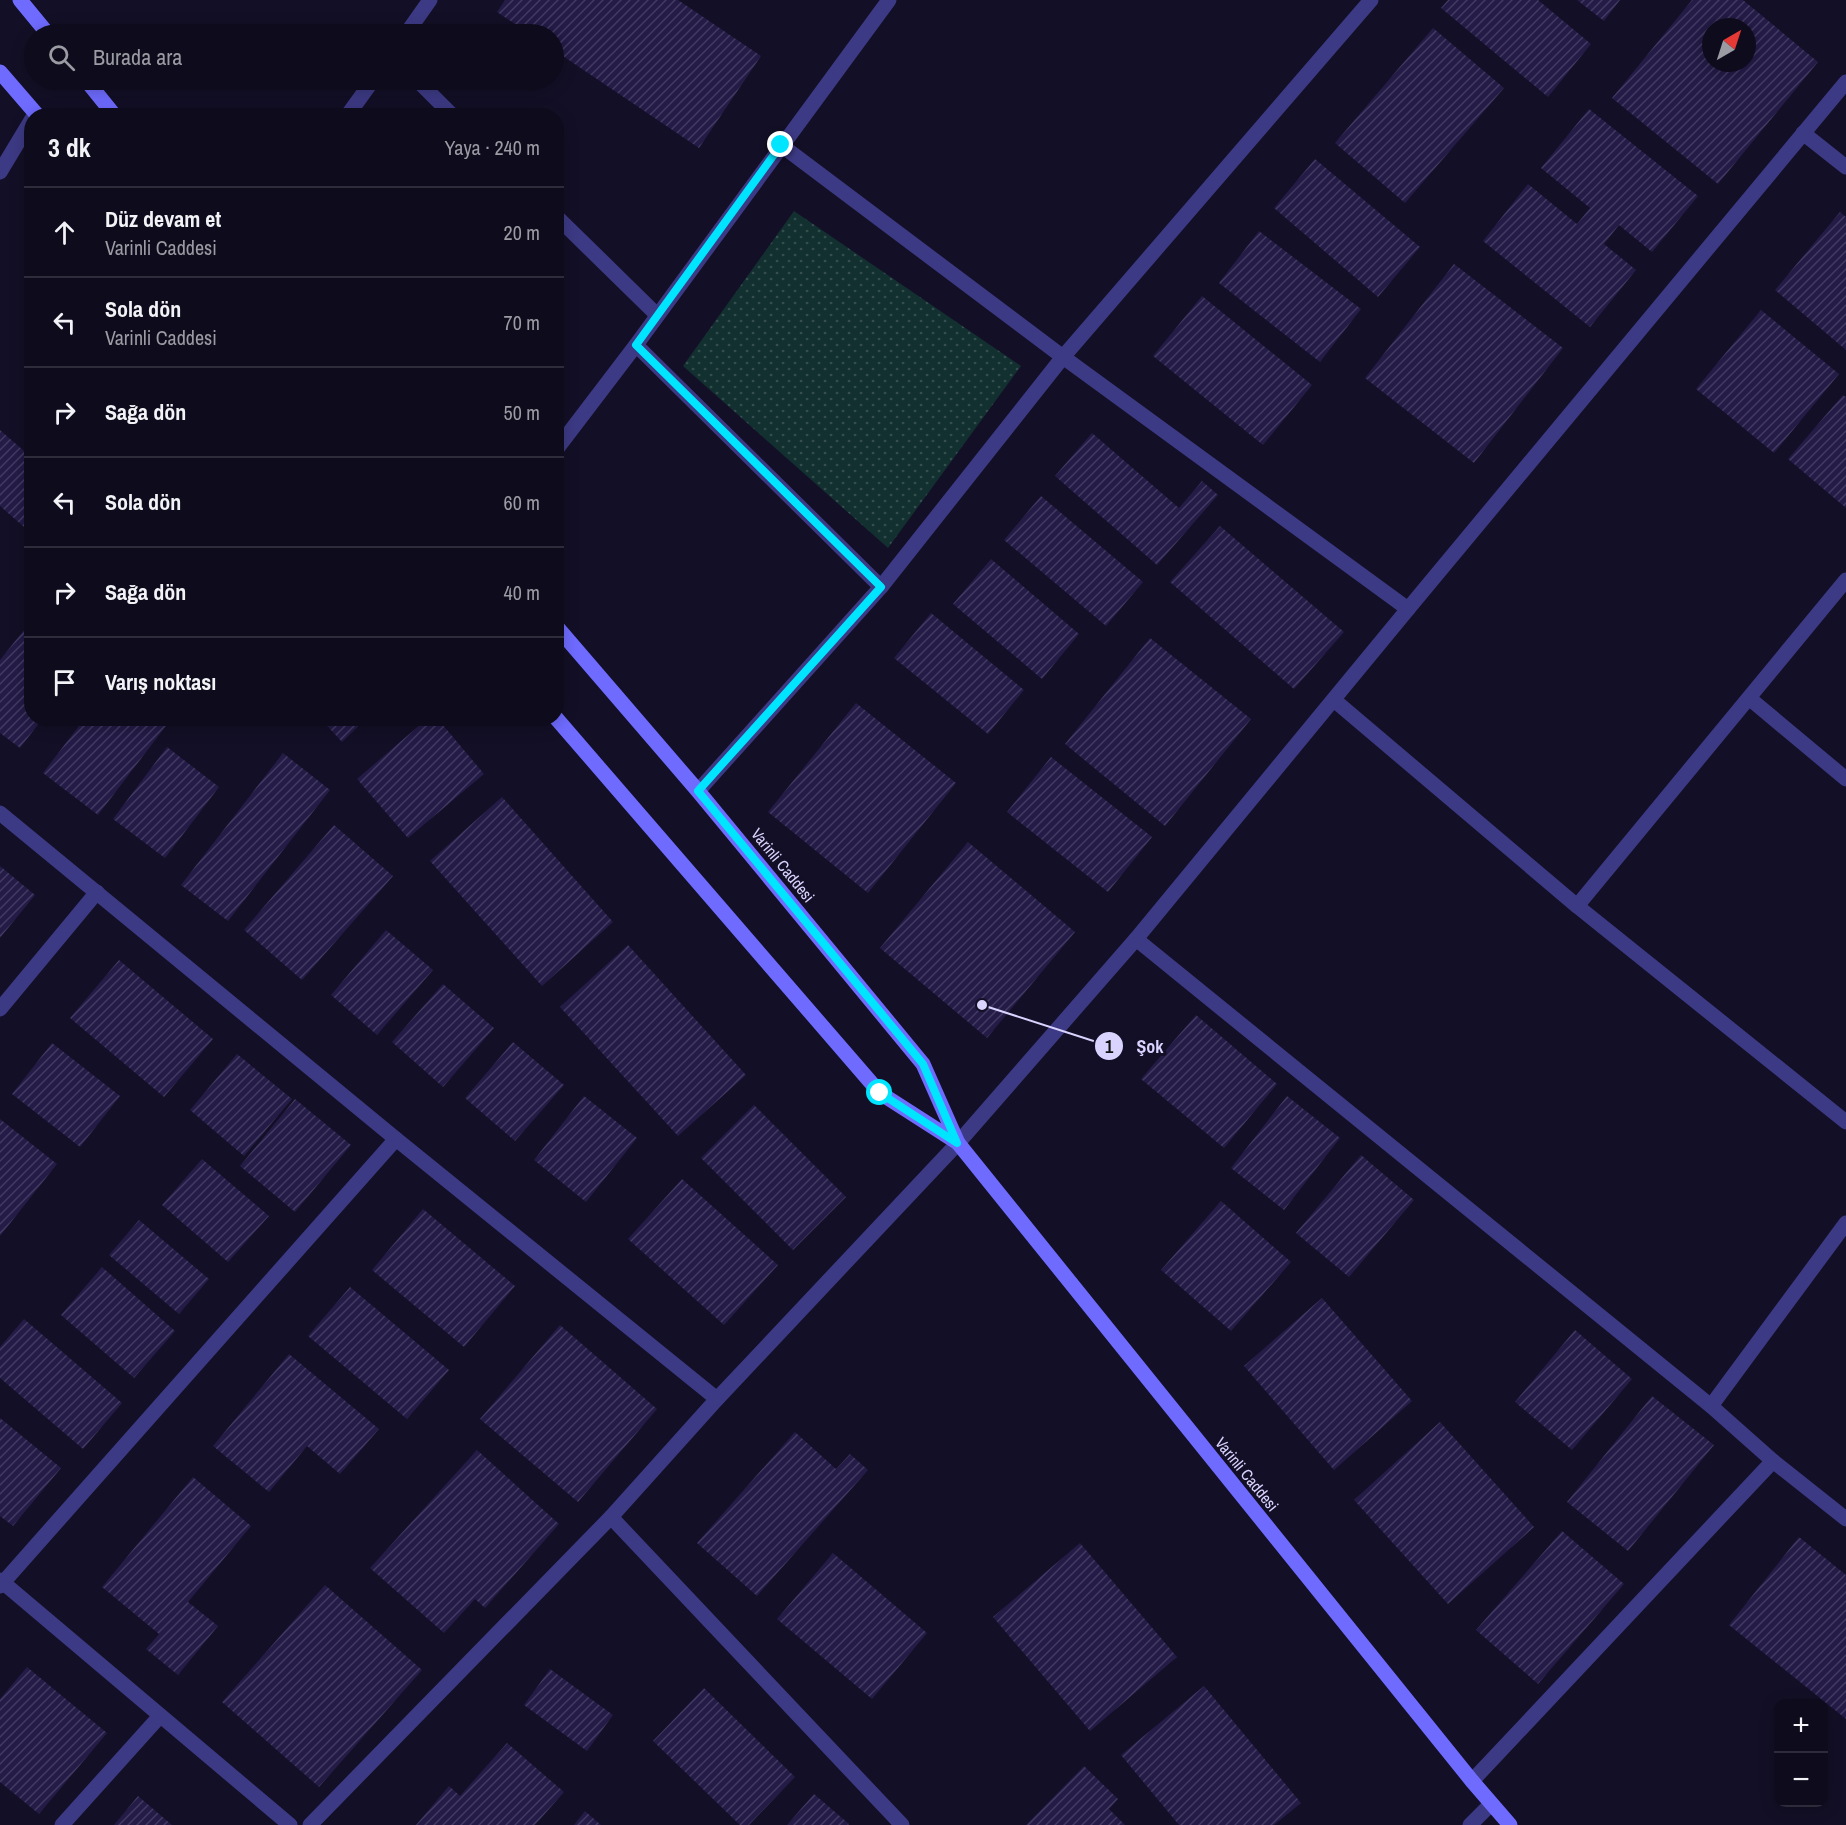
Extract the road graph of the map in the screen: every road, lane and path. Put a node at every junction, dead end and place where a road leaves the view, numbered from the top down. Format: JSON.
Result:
{"nodes":[{"id":1,"x":20,"y":0,"type":"edge"},
{"id":2,"x":430,"y":0,"type":"edge"},
{"id":3,"x":889,"y":0,"type":"edge"},
{"id":4,"x":1371,"y":0,"type":"edge"},
{"id":5,"x":40,"y":24,"type":"edge"},
{"id":6,"x":413,"y":24,"type":"edge"},
{"id":7,"x":0,"y":72,"type":"edge"},
{"id":8,"x":1846,"y":82,"type":"edge"},
{"id":9,"x":94,"y":90,"type":"edge"},
{"id":10,"x":366,"y":90,"type":"edge"},
{"id":11,"x":427,"y":90,"type":"edge"},
{"id":12,"x":29,"y":108,"type":"edge"},
{"id":13,"x":109,"y":108,"type":"edge"},
{"id":14,"x":353,"y":108,"type":"edge"},
{"id":15,"x":445,"y":108,"type":"edge"},
{"id":16,"x":1803,"y":133,"type":"junction"},
{"id":17,"x":24,"y":134,"type":"edge"},
{"id":18,"x":781,"y":145,"type":"junction"},
{"id":19,"x":1846,"y":167,"type":"edge"},
{"id":20,"x":0,"y":172,"type":"edge"},
{"id":21,"x":564,"y":224,"type":"edge"},
{"id":22,"x":657,"y":315,"type":"junction"},
{"id":23,"x":636,"y":345,"type":"junction"},
{"id":24,"x":1063,"y":357,"type":"junction"},
{"id":25,"x":564,"y":440,"type":"edge"},
{"id":26,"x":1846,"y":580,"type":"edge"},
{"id":27,"x":881,"y":587,"type":"junction"},
{"id":28,"x":1408,"y":609,"type":"junction"},
{"id":29,"x":564,"y":635,"type":"edge"},
{"id":30,"x":1749,"y":698,"type":"junction"},
{"id":31,"x":1334,"y":700,"type":"junction"},
{"id":32,"x":563,"y":726,"type":"edge"},
{"id":33,"x":1846,"y":779,"type":"edge"},
{"id":34,"x":698,"y":791,"type":"junction"},
{"id":35,"x":0,"y":813,"type":"edge"},
{"id":36,"x":97,"y":892,"type":"junction"},
{"id":37,"x":1577,"y":906,"type":"junction"},
{"id":38,"x":1136,"y":939,"type":"junction"},
{"id":39,"x":0,"y":1009,"type":"edge"},
{"id":40,"x":1846,"y":1122,"type":"edge"},
{"id":41,"x":396,"y":1139,"type":"junction"},
{"id":42,"x":957,"y":1143,"type":"junction"},
{"id":43,"x":1846,"y":1223,"type":"edge"},
{"id":44,"x":717,"y":1399,"type":"junction"},
{"id":45,"x":1711,"y":1406,"type":"junction"},
{"id":46,"x":1773,"y":1461,"type":"junction"},
{"id":47,"x":611,"y":1517,"type":"junction"},
{"id":48,"x":1846,"y":1519,"type":"edge"},
{"id":49,"x":1,"y":1583,"type":"edge"},
{"id":50,"x":160,"y":1716,"type":"junction"},
{"id":51,"x":1472,"y":1781,"type":"junction"},
{"id":52,"x":1491,"y":1804,"type":"junction"},
{"id":53,"x":62,"y":1825,"type":"edge"},
{"id":54,"x":290,"y":1825,"type":"edge"},
{"id":55,"x":310,"y":1825,"type":"edge"},
{"id":56,"x":902,"y":1825,"type":"edge"},
{"id":57,"x":1470,"y":1825,"type":"edge"},
{"id":58,"x":1510,"y":1825,"type":"edge"}],
"edges":[{"from":1,"to":5,"type":"street"},
{"from":2,"to":6,"type":"street"},
{"from":3,"to":18,"type":"street"},
{"from":4,"to":24,"type":"street"},
{"from":7,"to":12,"type":"street"},
{"from":8,"to":16,"type":"street"},
{"from":9,"to":13,"type":"street"},
{"from":10,"to":14,"type":"street"},
{"from":11,"to":15,"type":"street"},
{"from":16,"to":19,"type":"street"},
{"from":16,"to":28,"type":"street"},
{"from":17,"to":20,"type":"street"},
{"from":18,"to":22,"type":"street"},
{"from":18,"to":24,"type":"street"},
{"from":21,"to":22,"type":"street"},
{"from":22,"to":23,"type":"street"},
{"from":23,"to":25,"type":"street"},
{"from":23,"to":27,"type":"street"},
{"from":24,"to":27,"type":"street"},
{"from":24,"to":28,"type":"street"},
{"from":26,"to":30,"type":"street"},
{"from":27,"to":34,"type":"street"},
{"from":28,"to":31,"type":"street"},
{"from":29,"to":34,"type":"street","name":"Varinli Caddesi"},
{"from":30,"to":33,"type":"street"},
{"from":30,"to":37,"type":"street"},
{"from":31,"to":37,"type":"street"},
{"from":31,"to":38,"type":"street"},
{"from":32,"to":42,"type":"street","name":"Varinli Caddesi"},
{"from":34,"to":42,"type":"street","name":"Varinli Caddesi"},
{"from":35,"to":36,"type":"street"},
{"from":36,"to":39,"type":"street"},
{"from":36,"to":41,"type":"street"},
{"from":37,"to":40,"type":"street"},
{"from":38,"to":42,"type":"street"},
{"from":38,"to":45,"type":"street"},
{"from":41,"to":44,"type":"street"},
{"from":41,"to":49,"type":"street"},
{"from":42,"to":44,"type":"street"},
{"from":42,"to":51,"type":"street","name":"Varinli Caddesi"},
{"from":43,"to":45,"type":"street"},
{"from":44,"to":47,"type":"street"},
{"from":45,"to":46,"type":"street"},
{"from":46,"to":48,"type":"street"},
{"from":46,"to":51,"type":"street"},
{"from":47,"to":55,"type":"street"},
{"from":47,"to":56,"type":"street"},
{"from":49,"to":50,"type":"street"},
{"from":50,"to":53,"type":"street"},
{"from":50,"to":54,"type":"street"},
{"from":51,"to":52,"type":"street","name":"Varinli Caddesi"},
{"from":52,"to":57,"type":"street"},
{"from":52,"to":58,"type":"street","name":"Varinli Caddesi"}]}
